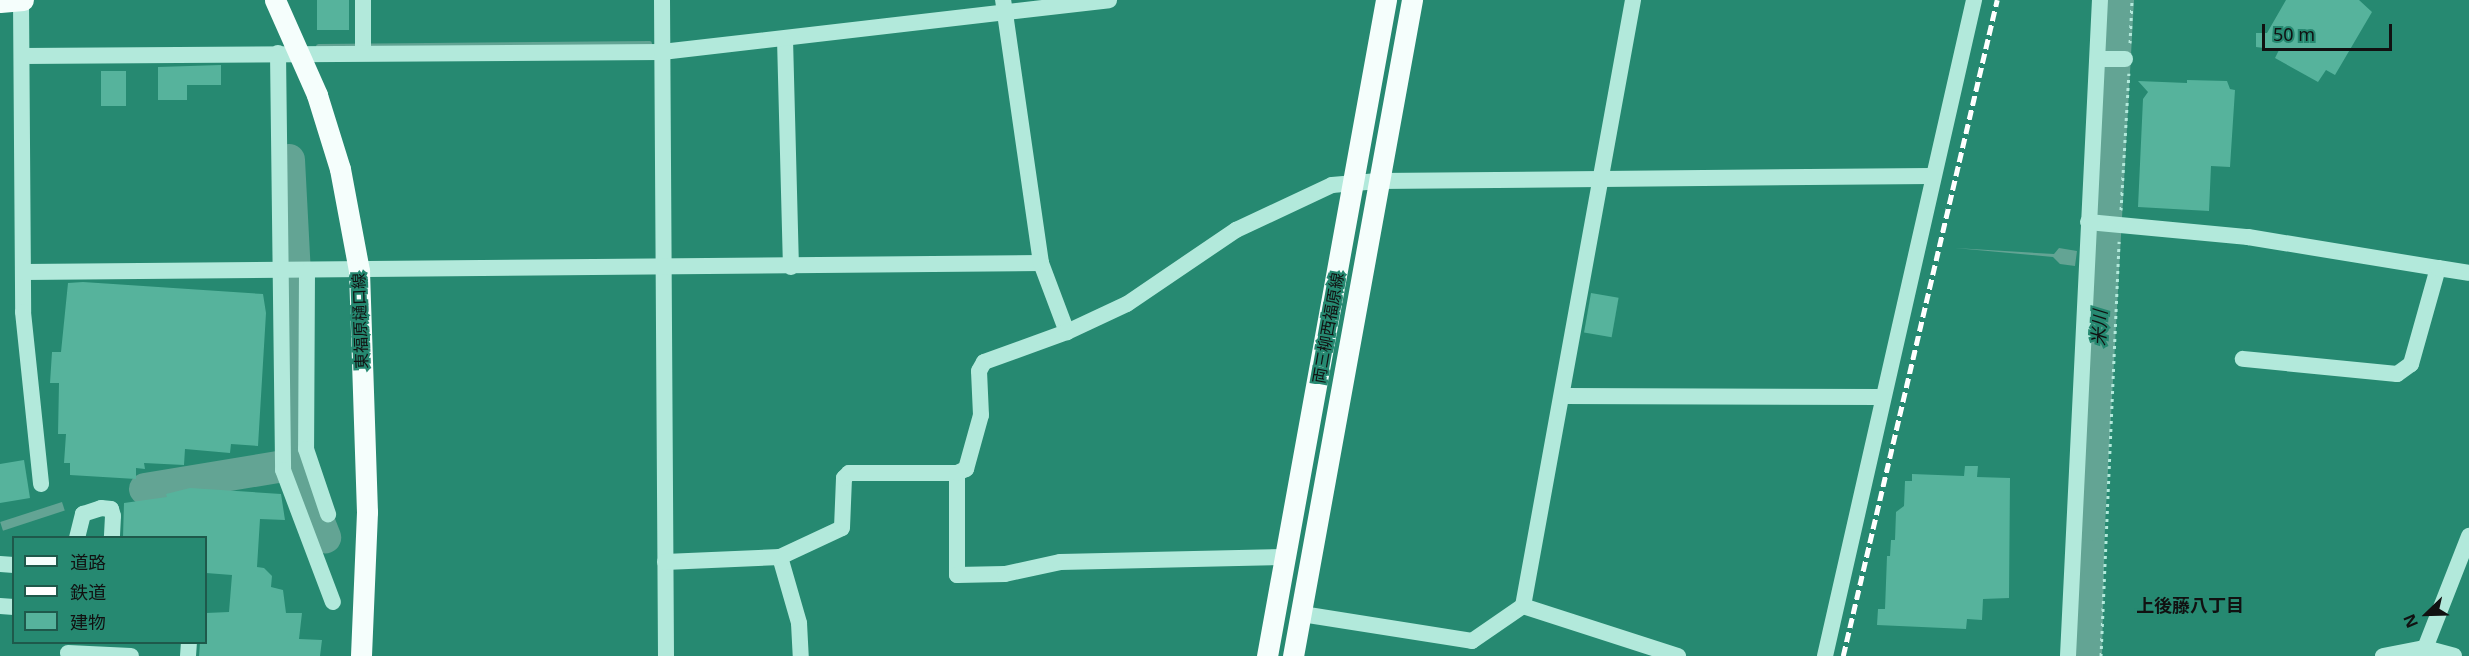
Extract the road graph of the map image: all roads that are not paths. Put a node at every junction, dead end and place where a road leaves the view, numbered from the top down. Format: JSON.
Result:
{"nodes":[{"id":1,"x":22,"y":0,"type":"edge"},
{"id":2,"x":275,"y":0,"type":"edge"},
{"id":3,"x":363,"y":0,"type":"edge"},
{"id":4,"x":662,"y":0,"type":"edge"},
{"id":5,"x":1108,"y":0,"type":"edge"},
{"id":6,"x":1386,"y":0,"type":"edge"},
{"id":7,"x":1412,"y":0,"type":"edge"},
{"id":8,"x":1633,"y":0,"type":"edge"},
{"id":9,"x":1974,"y":0,"type":"edge"},
{"id":10,"x":2100,"y":0,"type":"edge"},
{"id":11,"x":0,"y":2,"type":"edge"},
{"id":12,"x":1004,"y":6,"type":"edge"},
{"id":13,"x":785,"y":39,"type":"junction"},
{"id":14,"x":662,"y":52,"type":"junction"},
{"id":15,"x":278,"y":53,"type":"junction"},
{"id":16,"x":363,"y":53,"type":"junction"},
{"id":17,"x":300,"y":54,"type":"junction"},
{"id":18,"x":22,"y":56,"type":"junction"},
{"id":19,"x":2102,"y":59,"type":"junction"},
{"id":20,"x":2127,"y":59,"type":"road end"},
{"id":21,"x":1931,"y":176,"type":"junction"},
{"id":22,"x":1601,"y":180,"type":"junction"},
{"id":23,"x":1378,"y":181,"type":"junction"},
{"id":24,"x":1354,"y":183,"type":"junction"},
{"id":25,"x":2092,"y":222,"type":"junction"},
{"id":26,"x":1041,"y":263,"type":"junction"},
{"id":27,"x":665,"y":265,"type":"junction"},
{"id":28,"x":791,"y":267,"type":"junction"},
{"id":29,"x":2438,"y":268,"type":"junction"},
{"id":30,"x":359,"y":271,"type":"junction"},
{"id":31,"x":24,"y":272,"type":"junction"},
{"id":32,"x":282,"y":272,"type":"junction"},
{"id":33,"x":305,"y":272,"type":"junction"},
{"id":34,"x":2469,"y":273,"type":"edge"},
{"id":35,"x":1067,"y":332,"type":"junction"},
{"id":36,"x":2243,"y":359,"type":"dead end"},
{"id":37,"x":1564,"y":396,"type":"junction"},
{"id":38,"x":1882,"y":397,"type":"junction"},
{"id":39,"x":957,"y":473,"type":"junction"},
{"id":40,"x":40,"y":484,"type":"dead end"},
{"id":41,"x":328,"y":514,"type":"dead end"},
{"id":42,"x":76,"y":536,"type":"edge"},
{"id":43,"x":112,"y":536,"type":"edge"},
{"id":44,"x":2469,"y":536,"type":"edge"},
{"id":45,"x":780,"y":557,"type":"junction"},
{"id":46,"x":1285,"y":557,"type":"junction"},
{"id":47,"x":665,"y":562,"type":"junction"},
{"id":48,"x":333,"y":602,"type":"dead end"},
{"id":49,"x":1523,"y":606,"type":"junction"},
{"id":50,"x":1302,"y":614,"type":"junction"},
{"id":51,"x":69,"y":650,"type":"edge"},
{"id":52,"x":2424,"y":652,"type":"edge"},
{"id":53,"x":131,"y":656,"type":"edge"},
{"id":54,"x":360,"y":656,"type":"edge"},
{"id":55,"x":666,"y":656,"type":"edge"},
{"id":56,"x":801,"y":656,"type":"edge"},
{"id":57,"x":1267,"y":656,"type":"edge"},
{"id":58,"x":1293,"y":656,"type":"edge"},
{"id":59,"x":1678,"y":656,"type":"edge"},
{"id":60,"x":1810,"y":656,"type":"edge"},
{"id":61,"x":1825,"y":656,"type":"edge"},
{"id":62,"x":2068,"y":656,"type":"edge"},
{"id":63,"x":2383,"y":656,"type":"edge"},
{"id":64,"x":2454,"y":656,"type":"edge"}],
"edges":[{"from":1,"to":11,"type":"main road"},
{"from":1,"to":18,"type":"street"},
{"from":2,"to":17,"type":"main road","name":"東福原樋口線"},
{"from":3,"to":16,"type":"street"},
{"from":4,"to":14,"type":"street"},
{"from":5,"to":12,"type":"street"},
{"from":6,"to":24,"type":"main road","name":"両三柳西福原線"},
{"from":7,"to":23,"type":"main road","name":"両三柳西福原線"},
{"from":8,"to":22,"type":"street"},
{"from":9,"to":21,"type":"street"},
{"from":10,"to":19,"type":"street"},
{"from":12,"to":13,"type":"street"},
{"from":12,"to":26,"type":"street"},
{"from":13,"to":14,"type":"street"},
{"from":13,"to":28,"type":"street"},
{"from":14,"to":16,"type":"street"},
{"from":14,"to":27,"type":"street"},
{"from":15,"to":17,"type":"street"},
{"from":15,"to":18,"type":"street"},
{"from":15,"to":32,"type":"street"},
{"from":16,"to":17,"type":"street"},
{"from":17,"to":30,"type":"main road","name":"東福原樋口線"},
{"from":18,"to":31,"type":"street"},
{"from":19,"to":20,"type":"street"},
{"from":19,"to":25,"type":"street"},
{"from":21,"to":22,"type":"street"},
{"from":21,"to":38,"type":"street"},
{"from":22,"to":23,"type":"street"},
{"from":22,"to":37,"type":"street"},
{"from":23,"to":24,"type":"street"},
{"from":23,"to":50,"type":"main road","name":"両三柳西福原線"},
{"from":24,"to":35,"type":"street"},
{"from":24,"to":46,"type":"main road","name":"両三柳西福原線"},
{"from":25,"to":29,"type":"street"},
{"from":25,"to":62,"type":"street"},
{"from":26,"to":28,"type":"street"},
{"from":26,"to":35,"type":"street"},
{"from":27,"to":28,"type":"street"},
{"from":27,"to":30,"type":"street"},
{"from":27,"to":47,"type":"street"},
{"from":29,"to":34,"type":"street"},
{"from":29,"to":36,"type":"street"},
{"from":30,"to":33,"type":"street"},
{"from":30,"to":54,"type":"main road","name":"東福原樋口線"},
{"from":31,"to":32,"type":"street"},
{"from":31,"to":40,"type":"street"},
{"from":32,"to":33,"type":"street"},
{"from":32,"to":48,"type":"street"},
{"from":33,"to":41,"type":"street"},
{"from":35,"to":39,"type":"street"},
{"from":37,"to":38,"type":"street"},
{"from":37,"to":49,"type":"street"},
{"from":38,"to":61,"type":"street"},
{"from":39,"to":45,"type":"street"},
{"from":39,"to":46,"type":"street"},
{"from":42,"to":43,"type":"street"},
{"from":44,"to":52,"type":"street"},
{"from":45,"to":47,"type":"street"},
{"from":45,"to":56,"type":"street"},
{"from":46,"to":57,"type":"main road","name":"両三柳西福原線"},
{"from":47,"to":55,"type":"street"},
{"from":49,"to":50,"type":"street"},
{"from":49,"to":59,"type":"street"},
{"from":50,"to":58,"type":"main road","name":"両三柳西福原線"},
{"from":51,"to":53,"type":"street"},
{"from":52,"to":63,"type":"street"},
{"from":52,"to":64,"type":"street"},
{"from":60,"to":61,"type":"street"}]}
